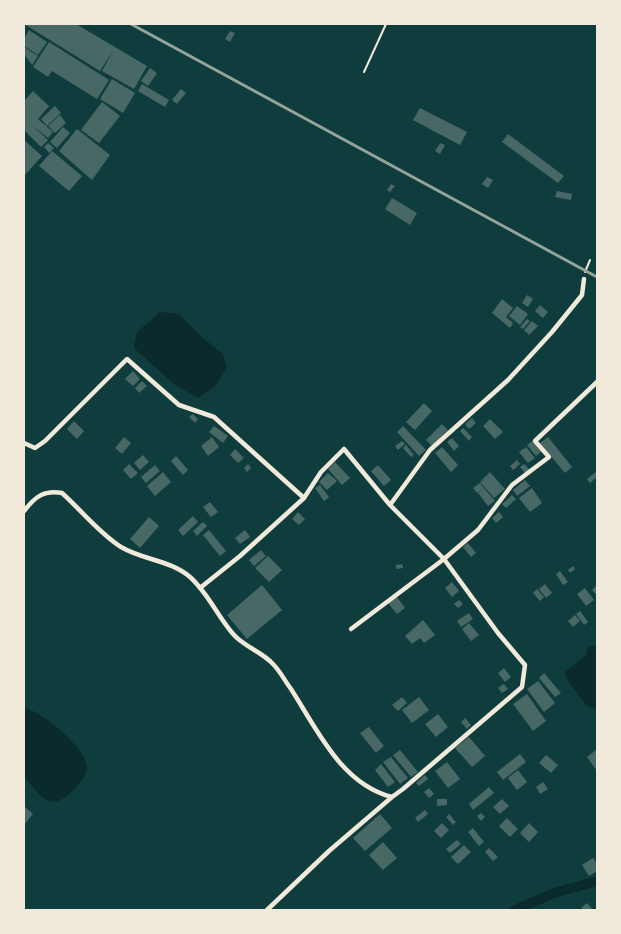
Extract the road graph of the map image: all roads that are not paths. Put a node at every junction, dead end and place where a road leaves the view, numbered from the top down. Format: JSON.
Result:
{"nodes":[{"id":1,"x":584,"y":279,"type":"road end"},
{"id":2,"x":597,"y":382,"type":"edge"},
{"id":3,"x":24,"y":443,"type":"edge"},
{"id":4,"x":304,"y":498,"type":"junction"},
{"id":5,"x":390,"y":505,"type":"junction"},
{"id":6,"x":24,"y":511,"type":"edge"},
{"id":7,"x":444,"y":559,"type":"junction"},
{"id":8,"x":200,"y":588,"type":"junction"},
{"id":9,"x":352,"y":629,"type":"dead end"},
{"id":10,"x":392,"y":797,"type":"junction"},
{"id":11,"x":267,"y":910,"type":"edge"}],
"edges":[{"from":1,"to":5,"type":"street"},
{"from":2,"to":7,"type":"street"},
{"from":3,"to":4,"type":"street"},
{"from":4,"to":5,"type":"street"},
{"from":4,"to":8,"type":"street"},
{"from":5,"to":7,"type":"street"},
{"from":6,"to":8,"type":"street"},
{"from":7,"to":9,"type":"street"},
{"from":7,"to":10,"type":"street"},
{"from":8,"to":10,"type":"street"},
{"from":10,"to":11,"type":"street"}]}
